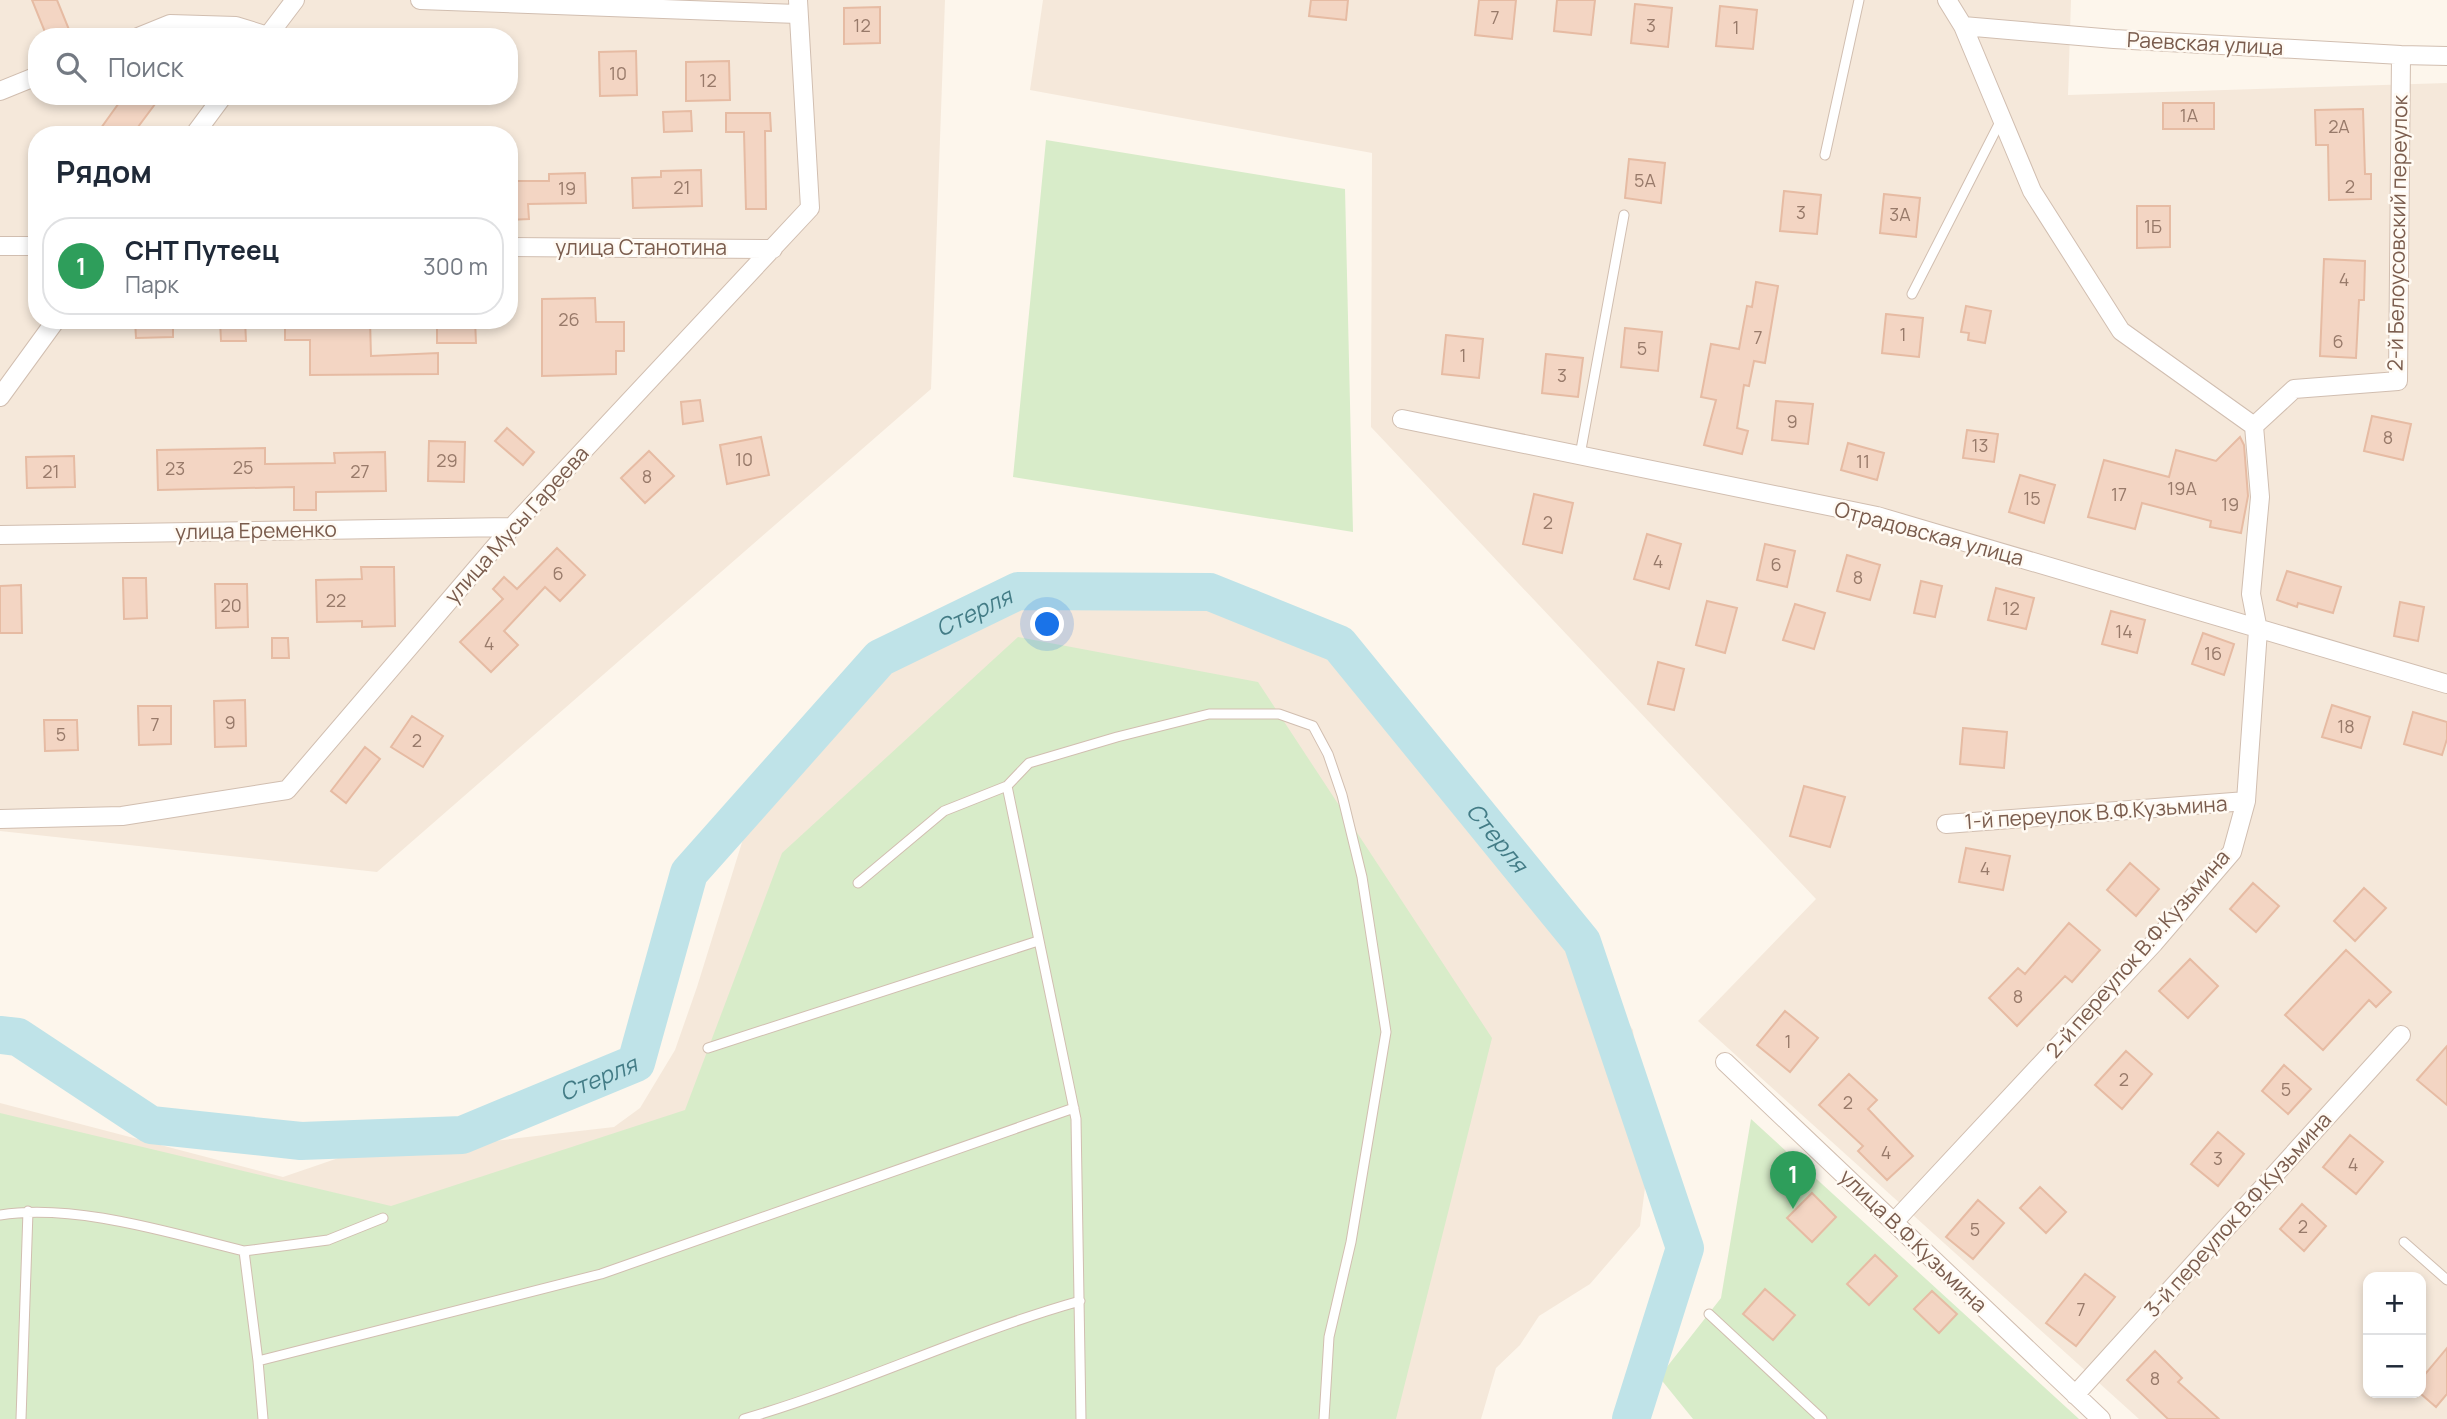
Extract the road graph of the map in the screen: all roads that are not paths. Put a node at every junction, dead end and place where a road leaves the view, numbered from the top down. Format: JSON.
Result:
{"nodes":[{"id":1,"x":295,"y":0,"type":"edge"},
{"id":2,"x":420,"y":0,"type":"edge"},
{"id":3,"x":1859,"y":0,"type":"edge"},
{"id":4,"x":1947,"y":0,"type":"edge"},
{"id":5,"x":799,"y":7,"type":"edge"},
{"id":6,"x":1962,"y":26,"type":"junction"},
{"id":7,"x":160,"y":28,"type":"edge"},
{"id":8,"x":242,"y":28,"type":"edge"},
{"id":9,"x":273,"y":28,"type":"edge"},
{"id":10,"x":2400,"y":55,"type":"junction"},
{"id":11,"x":2447,"y":55,"type":"edge"},
{"id":12,"x":28,"y":80,"type":"edge"},
{"id":13,"x":0,"y":91,"type":"edge"},
{"id":14,"x":216,"y":105,"type":"edge"},
{"id":15,"x":2001,"y":120,"type":"junction"},
{"id":16,"x":201,"y":126,"type":"edge"},
{"id":17,"x":1825,"y":155,"type":"dead end"},
{"id":18,"x":1624,"y":215,"type":"dead end"},
{"id":19,"x":0,"y":246,"type":"edge"},
{"id":20,"x":28,"y":246,"type":"edge"},
{"id":21,"x":518,"y":247,"type":"edge"},
{"id":22,"x":773,"y":249,"type":"junction"},
{"id":23,"x":1912,"y":294,"type":"dead end"},
{"id":24,"x":49,"y":329,"type":"edge"},
{"id":25,"x":0,"y":397,"type":"edge"},
{"id":26,"x":1402,"y":419,"type":"dead end"},
{"id":27,"x":2253,"y":426,"type":"junction"},
{"id":28,"x":1580,"y":456,"type":"junction"},
{"id":29,"x":512,"y":527,"type":"junction"},
{"id":30,"x":0,"y":536,"type":"edge"},
{"id":31,"x":2258,"y":630,"type":"junction"},
{"id":32,"x":2447,"y":684,"type":"edge"},
{"id":33,"x":1007,"y":786,"type":"junction"},
{"id":34,"x":2246,"y":801,"type":"junction"},
{"id":35,"x":0,"y":819,"type":"edge"},
{"id":36,"x":1945,"y":824,"type":"dead end"},
{"id":37,"x":858,"y":883,"type":"dead end"},
{"id":38,"x":1038,"y":941,"type":"junction"},
{"id":39,"x":2400,"y":1035,"type":"dead end"},
{"id":40,"x":709,"y":1048,"type":"dead end"},
{"id":41,"x":1725,"y":1062,"type":"dead end"},
{"id":42,"x":1074,"y":1108,"type":"junction"},
{"id":43,"x":28,"y":1211,"type":"junction"},
{"id":44,"x":0,"y":1215,"type":"edge"},
{"id":45,"x":383,"y":1218,"type":"dead end"},
{"id":46,"x":1894,"y":1222,"type":"junction"},
{"id":47,"x":2404,"y":1242,"type":"dead end"},
{"id":48,"x":244,"y":1251,"type":"junction"},
{"id":49,"x":2447,"y":1280,"type":"edge"},
{"id":50,"x":1080,"y":1301,"type":"junction"},
{"id":51,"x":1709,"y":1314,"type":"dead end"},
{"id":52,"x":258,"y":1361,"type":"junction"},
{"id":53,"x":2075,"y":1395,"type":"junction"},
{"id":54,"x":21,"y":1419,"type":"edge"},
{"id":55,"x":263,"y":1419,"type":"edge"},
{"id":56,"x":744,"y":1419,"type":"edge"},
{"id":57,"x":1081,"y":1419,"type":"edge"},
{"id":58,"x":1324,"y":1419,"type":"edge"},
{"id":59,"x":1822,"y":1419,"type":"edge"},
{"id":60,"x":2101,"y":1419,"type":"edge"}],
"edges":[{"from":1,"to":9,"type":"street"},
{"from":2,"to":5,"type":"street"},
{"from":3,"to":17,"type":"lane"},
{"from":4,"to":6,"type":"street"},
{"from":5,"to":22,"type":"street","name":"улица Мусы Гареева"},
{"from":6,"to":10,"type":"street","name":"Раевская улица"},
{"from":6,"to":15,"type":"street"},
{"from":7,"to":8,"type":"street"},
{"from":10,"to":11,"type":"street","name":"Раевская улица"},
{"from":10,"to":27,"type":"street","name":"2-й Белоусовский переулок"},
{"from":12,"to":13,"type":"street"},
{"from":14,"to":16,"type":"street"},
{"from":15,"to":23,"type":"lane"},
{"from":15,"to":27,"type":"street"},
{"from":18,"to":28,"type":"lane"},
{"from":19,"to":20,"type":"street"},
{"from":21,"to":22,"type":"street","name":"улица Станотина"},
{"from":22,"to":29,"type":"street","name":"улица Мусы Гареева"},
{"from":24,"to":25,"type":"street"},
{"from":26,"to":28,"type":"street","name":"Отрадовская улица"},
{"from":27,"to":31,"type":"street","name":"2-й переулок В.Ф.Кузьмина"},
{"from":28,"to":31,"type":"street","name":"Отрадовская улица"},
{"from":29,"to":30,"type":"street","name":"улица Еременко"},
{"from":29,"to":35,"type":"street","name":"улица Мусы Гареева"},
{"from":31,"to":32,"type":"street","name":"Отрадовская улица"},
{"from":31,"to":34,"type":"street","name":"2-й переулок В.Ф.Кузьмина"},
{"from":33,"to":37,"type":"lane"},
{"from":33,"to":38,"type":"lane"},
{"from":33,"to":58,"type":"lane"},
{"from":34,"to":36,"type":"street","name":"1-й переулок В.Ф.Кузьмина"},
{"from":34,"to":46,"type":"street","name":"2-й переулок В.Ф.Кузьмина"},
{"from":38,"to":40,"type":"lane"},
{"from":38,"to":42,"type":"lane"},
{"from":39,"to":53,"type":"street","name":"3-й переулок В.Ф.Кузьмина"},
{"from":41,"to":46,"type":"street","name":"улица В.Ф.Кузьмина"},
{"from":42,"to":50,"type":"lane"},
{"from":42,"to":52,"type":"lane"},
{"from":43,"to":44,"type":"lane"},
{"from":43,"to":48,"type":"lane"},
{"from":43,"to":54,"type":"lane"},
{"from":45,"to":48,"type":"lane"},
{"from":46,"to":53,"type":"street","name":"улица В.Ф.Кузьмина"},
{"from":47,"to":49,"type":"lane"},
{"from":48,"to":52,"type":"lane"},
{"from":50,"to":56,"type":"lane"},
{"from":50,"to":57,"type":"lane"},
{"from":51,"to":59,"type":"lane"},
{"from":52,"to":55,"type":"lane"},
{"from":53,"to":60,"type":"street","name":"улица В.Ф.Кузьмина"}]}
